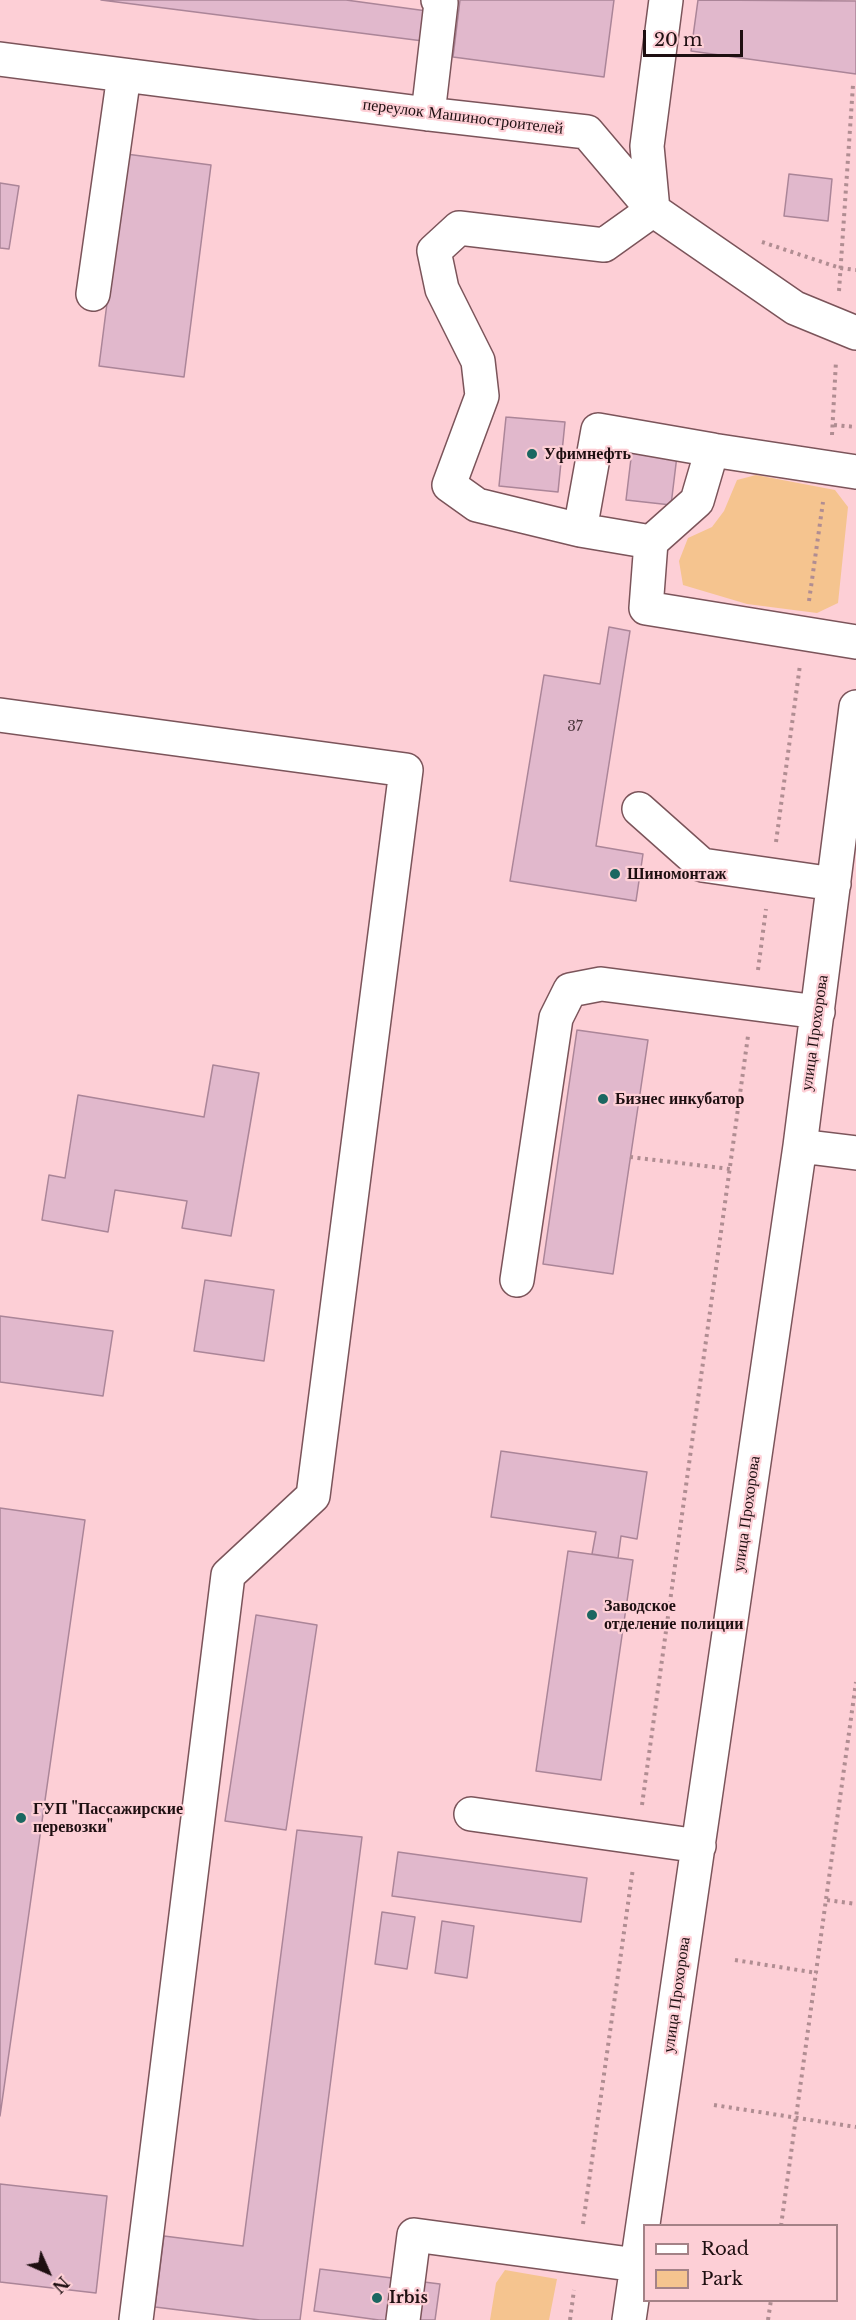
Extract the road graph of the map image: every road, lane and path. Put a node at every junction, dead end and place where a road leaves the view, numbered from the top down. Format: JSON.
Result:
{"nodes":[{"id":1,"x":438,"y":0,"type":"edge"},
{"id":2,"x":666,"y":0,"type":"edge"},
{"id":3,"x":0,"y":59,"type":"edge"},
{"id":4,"x":124,"y":75,"type":"junction"},
{"id":5,"x":853,"y":85,"type":"dead end"},
{"id":6,"x":428,"y":114,"type":"junction"},
{"id":7,"x":652,"y":210,"type":"junction"},
{"id":8,"x":840,"y":268,"type":"junction"},
{"id":9,"x":856,"y":270,"type":"edge"},
{"id":10,"x":93,"y":294,"type":"dead end"},
{"id":11,"x":847,"y":329,"type":"edge"},
{"id":12,"x":834,"y":425,"type":"junction"},
{"id":13,"x":856,"y":427,"type":"edge"},
{"id":14,"x":713,"y":450,"type":"junction"},
{"id":15,"x":842,"y":470,"type":"edge"},
{"id":16,"x":580,"y":530,"type":"junction"},
{"id":17,"x":651,"y":542,"type":"junction"},
{"id":18,"x":805,"y":633,"type":"junction"},
{"id":19,"x":856,"y":642,"type":"edge"},
{"id":20,"x":856,"y":706,"type":"edge"},
{"id":21,"x":0,"y":715,"type":"edge"},
{"id":22,"x":639,"y":809,"type":"dead end"},
{"id":23,"x":771,"y":876,"type":"junction"},
{"id":24,"x":834,"y":884,"type":"junction"},
{"id":25,"x":753,"y":1004,"type":"junction"},
{"id":26,"x":818,"y":1012,"type":"junction"},
{"id":27,"x":800,"y":1146,"type":"junction"},
{"id":28,"x":856,"y":1153,"type":"edge"},
{"id":29,"x":630,"y":1157,"type":"dead end"},
{"id":30,"x":730,"y":1169,"type":"junction"},
{"id":31,"x":517,"y":1280,"type":"dead end"},
{"id":32,"x":856,"y":1682,"type":"edge"},
{"id":33,"x":471,"y":1814,"type":"dead end"},
{"id":34,"x":637,"y":1838,"type":"junction"},
{"id":35,"x":699,"y":1846,"type":"junction"},
{"id":36,"x":827,"y":1900,"type":"junction"},
{"id":37,"x":856,"y":1904,"type":"edge"},
{"id":38,"x":735,"y":1960,"type":"dead end"},
{"id":39,"x":817,"y":1973,"type":"junction"},
{"id":40,"x":714,"y":2104,"type":"dead end"},
{"id":41,"x":796,"y":2119,"type":"junction"},
{"id":42,"x":856,"y":2127,"type":"edge"},
{"id":43,"x":643,"y":2224,"type":"edge"},
{"id":44,"x":643,"y":2224,"type":"edge"},
{"id":45,"x":782,"y":2224,"type":"edge"},
{"id":46,"x":578,"y":2257,"type":"junction"},
{"id":47,"x":637,"y":2265,"type":"junction"},
{"id":48,"x":771,"y":2302,"type":"edge"},
{"id":49,"x":136,"y":2320,"type":"edge"},
{"id":50,"x":403,"y":2320,"type":"edge"},
{"id":51,"x":570,"y":2320,"type":"edge"},
{"id":52,"x":629,"y":2320,"type":"edge"},
{"id":53,"x":768,"y":2320,"type":"edge"}],
"edges":[{"from":1,"to":6,"type":"street"},
{"from":2,"to":7,"type":"street"},
{"from":3,"to":4,"type":"street","name":"переулок Машиностроителей"},
{"from":4,"to":6,"type":"street","name":"переулок Машиностроителей"},
{"from":4,"to":10,"type":"street"},
{"from":5,"to":8,"type":"path"},
{"from":6,"to":7,"type":"street","name":"переулок Машиностроителей"},
{"from":7,"to":11,"type":"street","name":"переулок Машиностроителей"},
{"from":7,"to":16,"type":"street"},
{"from":8,"to":9,"type":"path"},
{"from":8,"to":11,"type":"path"},
{"from":11,"to":12,"type":"path"},
{"from":12,"to":13,"type":"path"},
{"from":12,"to":15,"type":"path"},
{"from":14,"to":15,"type":"street"},
{"from":14,"to":16,"type":"street"},
{"from":14,"to":17,"type":"street"},
{"from":15,"to":18,"type":"path"},
{"from":16,"to":17,"type":"street"},
{"from":17,"to":18,"type":"street"},
{"from":18,"to":19,"type":"street"},
{"from":18,"to":23,"type":"path"},
{"from":20,"to":24,"type":"street","name":"улица Прохорова"},
{"from":21,"to":49,"type":"street"},
{"from":22,"to":23,"type":"street"},
{"from":23,"to":24,"type":"street"},
{"from":23,"to":25,"type":"path"},
{"from":24,"to":26,"type":"street","name":"улица Прохорова"},
{"from":25,"to":26,"type":"street"},
{"from":25,"to":30,"type":"path"},
{"from":25,"to":31,"type":"street"},
{"from":26,"to":27,"type":"street","name":"улица Прохорова"},
{"from":27,"to":28,"type":"street"},
{"from":27,"to":35,"type":"street","name":"улица Прохорова"},
{"from":29,"to":30,"type":"path"},
{"from":30,"to":34,"type":"path"},
{"from":32,"to":36,"type":"path"},
{"from":33,"to":34,"type":"street"},
{"from":34,"to":35,"type":"street"},
{"from":34,"to":46,"type":"path"},
{"from":35,"to":44,"type":"street","name":"улица Прохорова"},
{"from":36,"to":37,"type":"path"},
{"from":36,"to":39,"type":"path"},
{"from":38,"to":39,"type":"path"},
{"from":39,"to":41,"type":"path"},
{"from":40,"to":41,"type":"path"},
{"from":41,"to":42,"type":"path"},
{"from":41,"to":45,"type":"path"},
{"from":43,"to":47,"type":"street","name":"улица Прохорова"},
{"from":46,"to":47,"type":"street"},
{"from":46,"to":50,"type":"street"},
{"from":46,"to":51,"type":"path"},
{"from":47,"to":52,"type":"street","name":"улица Прохорова"},
{"from":48,"to":53,"type":"path"}]}
